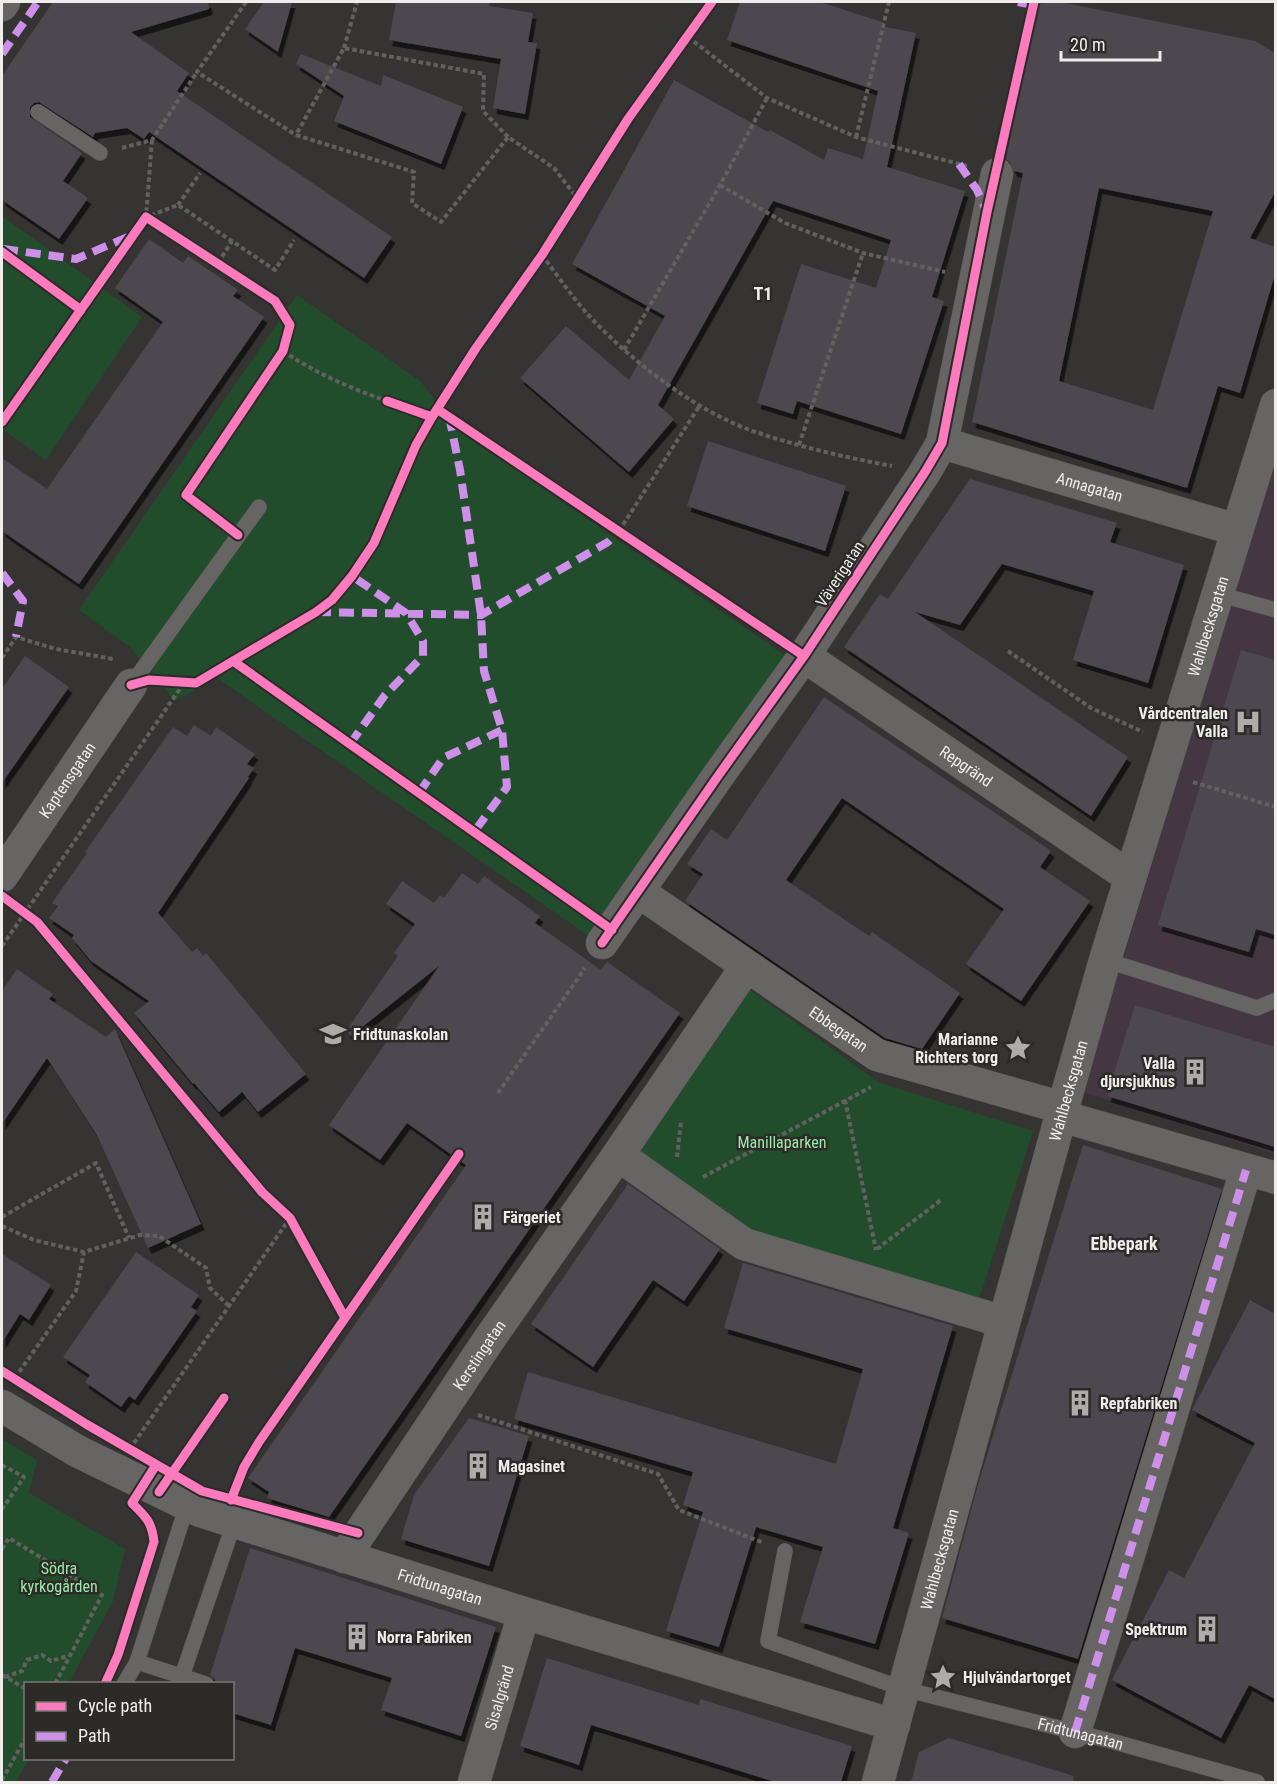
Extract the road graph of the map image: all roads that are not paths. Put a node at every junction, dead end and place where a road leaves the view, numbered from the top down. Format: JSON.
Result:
{"nodes":[{"id":1,"x":38,"y":112,"type":"dead end"},
{"id":2,"x":100,"y":153,"type":"road end"},
{"id":3,"x":997,"y":174,"type":"road end"},
{"id":4,"x":1275,"y":405,"type":"edge"},
{"id":5,"x":942,"y":443,"type":"junction"},
{"id":6,"x":259,"y":507,"type":"dead end"},
{"id":7,"x":1237,"y":530,"type":"junction"},
{"id":8,"x":1218,"y":594,"type":"junction"},
{"id":9,"x":1275,"y":610,"type":"edge"},
{"id":10,"x":804,"y":657,"type":"junction"},
{"id":11,"x":126,"y":673,"type":"joint"},
{"id":12,"x":2,"y":876,"type":"edge"},
{"id":13,"x":1130,"y":877,"type":"junction"},
{"id":14,"x":639,"y":892,"type":"junction"},
{"id":15,"x":602,"y":943,"type":"road end"},
{"id":16,"x":1106,"y":960,"type":"junction"},
{"id":17,"x":747,"y":966,"type":"junction"},
{"id":18,"x":1275,"y":1000,"type":"edge"},
{"id":19,"x":1062,"y":1112,"type":"junction"},
{"id":20,"x":618,"y":1155,"type":"junction"},
{"id":21,"x":1261,"y":1174,"type":"edge"},
{"id":22,"x":1004,"y":1322,"type":"junction"},
{"id":23,"x":8,"y":1393,"type":"edge"},
{"id":24,"x":187,"y":1505,"type":"junction"},
{"id":25,"x":234,"y":1523,"type":"junction"},
{"id":26,"x":785,"y":1551,"type":"road end"},
{"id":27,"x":344,"y":1557,"type":"junction"},
{"id":28,"x":524,"y":1613,"type":"junction"},
{"id":29,"x":136,"y":1662,"type":"junction"},
{"id":30,"x":182,"y":1676,"type":"junction"},
{"id":31,"x":125,"y":1682,"type":"edge"},
{"id":32,"x":203,"y":1682,"type":"edge"},
{"id":33,"x":904,"y":1689,"type":"junction"},
{"id":34,"x":894,"y":1725,"type":"junction"},
{"id":35,"x":1075,"y":1732,"type":"junction"},
{"id":36,"x":474,"y":1782,"type":"edge"},
{"id":37,"x":878,"y":1782,"type":"edge"},
{"id":38,"x":1257,"y":1782,"type":"edge"}],
"edges":[{"from":1,"to":2,"type":"lane"},
{"from":3,"to":5,"type":"street","name":"Väverigatan"},
{"from":4,"to":7,"type":"street","name":"Wahlbecksgatan"},
{"from":5,"to":7,"type":"street","name":"Annagatan"},
{"from":5,"to":10,"type":"street","name":"Väverigatan"},
{"from":6,"to":11,"type":"lane"},
{"from":7,"to":8,"type":"street","name":"Wahlbecksgatan"},
{"from":8,"to":9,"type":"lane"},
{"from":8,"to":13,"type":"street","name":"Wahlbecksgatan"},
{"from":10,"to":13,"type":"street","name":"Repgränd"},
{"from":10,"to":14,"type":"street","name":"Väverigatan"},
{"from":11,"to":12,"type":"street","name":"Kaptensgatan"},
{"from":13,"to":16,"type":"street","name":"Wahlbecksgatan"},
{"from":14,"to":15,"type":"street","name":"Väverigatan"},
{"from":14,"to":17,"type":"street","name":"Ebbegatan"},
{"from":16,"to":18,"type":"lane"},
{"from":16,"to":19,"type":"street","name":"Wahlbecksgatan"},
{"from":17,"to":19,"type":"street","name":"Ebbegatan"},
{"from":17,"to":20,"type":"street","name":"Kerstingatan"},
{"from":19,"to":21,"type":"street","name":"Ebbegatan"},
{"from":19,"to":22,"type":"street","name":"Wahlbecksgatan"},
{"from":20,"to":22,"type":"street"},
{"from":20,"to":27,"type":"street","name":"Kerstingatan"},
{"from":21,"to":35,"type":"street"},
{"from":22,"to":33,"type":"street","name":"Wahlbecksgatan"},
{"from":23,"to":24,"type":"street","name":"Fridtunagatan"},
{"from":24,"to":25,"type":"street","name":"Fridtunagatan"},
{"from":24,"to":29,"type":"lane"},
{"from":25,"to":27,"type":"street","name":"Fridtunagatan"},
{"from":25,"to":30,"type":"lane"},
{"from":26,"to":33,"type":"lane","name":"Fridtunagatan"},
{"from":27,"to":28,"type":"street","name":"Fridtunagatan"},
{"from":28,"to":34,"type":"street","name":"Fridtunagatan"},
{"from":28,"to":36,"type":"street","name":"Sisalgränd"},
{"from":29,"to":30,"type":"lane"},
{"from":29,"to":31,"type":"lane"},
{"from":30,"to":32,"type":"lane"},
{"from":33,"to":34,"type":"street","name":"Wahlbecksgatan"},
{"from":33,"to":35,"type":"lane","name":"Fridtunagatan"},
{"from":34,"to":37,"type":"street","name":"Wahlbecksgatan"},
{"from":35,"to":38,"type":"lane","name":"Fridtunagatan"}]}
